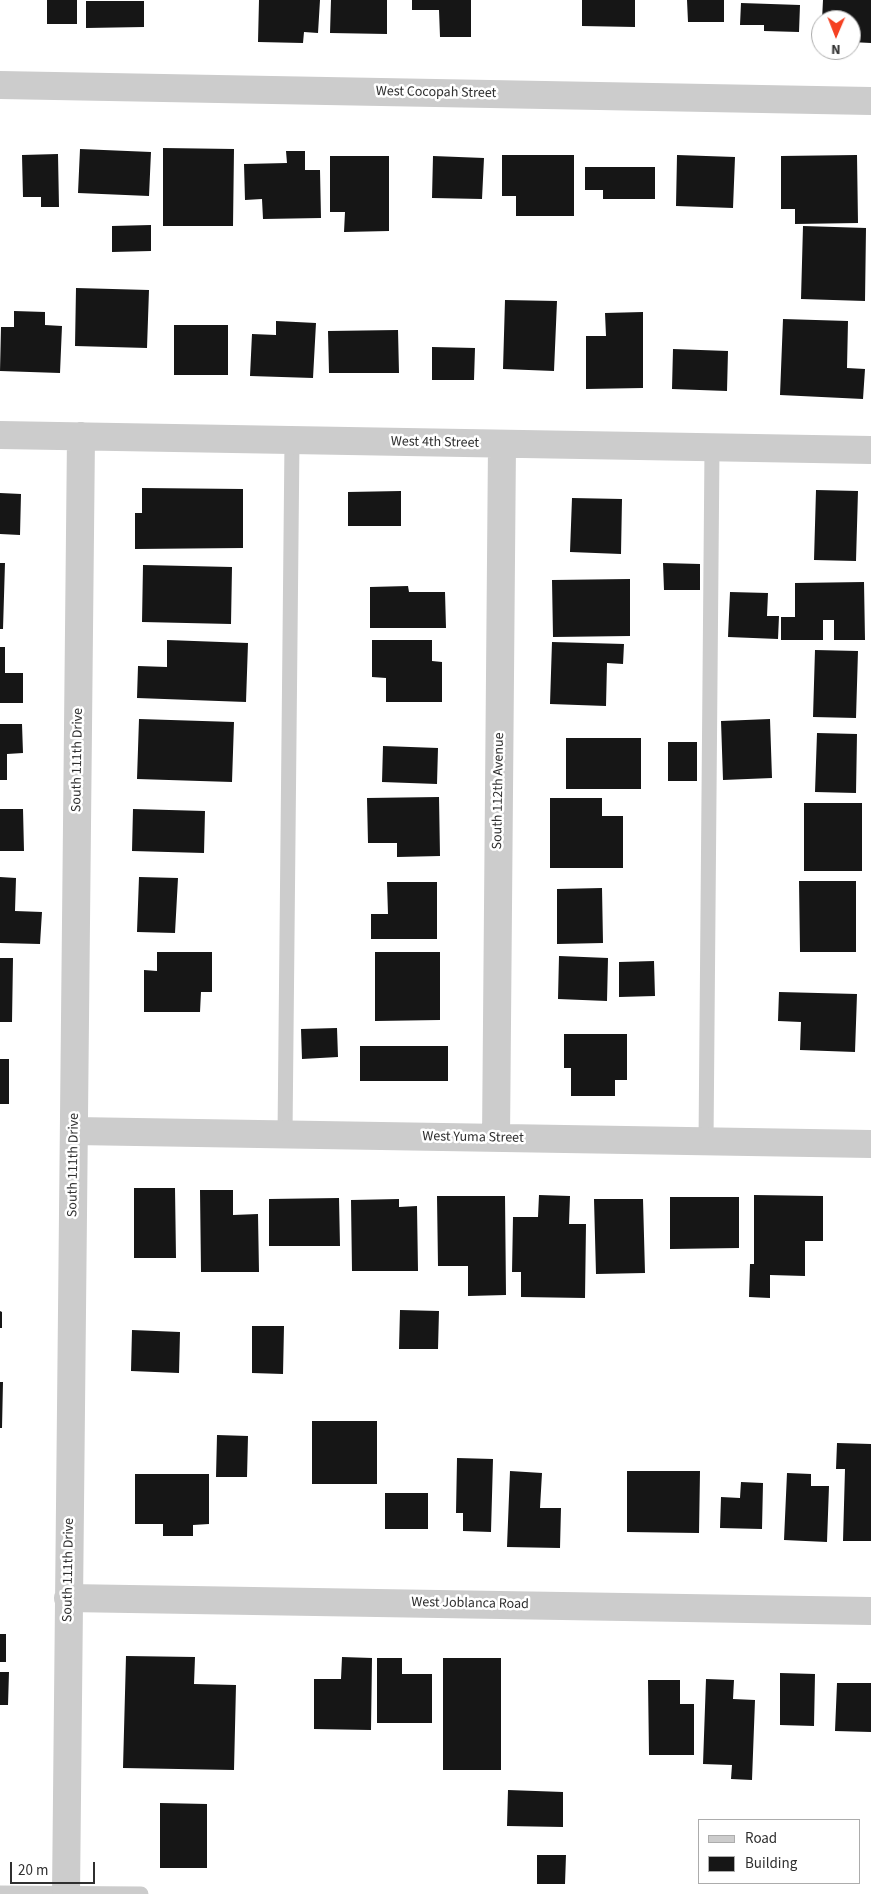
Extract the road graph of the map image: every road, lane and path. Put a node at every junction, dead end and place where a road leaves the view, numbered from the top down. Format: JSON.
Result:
{"nodes":[{"id":1,"x":0,"y":85,"type":"edge"},
{"id":2,"x":871,"y":101,"type":"edge"},
{"id":3,"x":0,"y":434,"type":"edge"},
{"id":4,"x":81,"y":436,"type":"junction"},
{"id":5,"x":292,"y":440,"type":"junction"},
{"id":6,"x":502,"y":444,"type":"junction"},
{"id":7,"x":712,"y":448,"type":"junction"},
{"id":8,"x":871,"y":450,"type":"edge"},
{"id":9,"x":75,"y":1132,"type":"junction"},
{"id":10,"x":285,"y":1135,"type":"junction"},
{"id":11,"x":496,"y":1138,"type":"junction"},
{"id":12,"x":706,"y":1142,"type":"junction"},
{"id":13,"x":871,"y":1144,"type":"edge"},
{"id":14,"x":68,"y":1598,"type":"junction"},
{"id":15,"x":871,"y":1611,"type":"edge"},
{"id":16,"x":0,"y":1892,"type":"edge"},
{"id":17,"x":66,"y":1894,"type":"edge"},
{"id":18,"x":141,"y":1894,"type":"edge"}],
"edges":[{"from":1,"to":2,"type":"street","name":"West Cocopah Street"},
{"from":3,"to":4,"type":"street","name":"West 4th Street"},
{"from":4,"to":5,"type":"street","name":"West 4th Street"},
{"from":4,"to":9,"type":"street","name":"South 111th Drive"},
{"from":5,"to":6,"type":"street","name":"West 4th Street"},
{"from":5,"to":10,"type":"lane"},
{"from":6,"to":7,"type":"street","name":"West 4th Street"},
{"from":6,"to":11,"type":"street","name":"South 112th Avenue"},
{"from":7,"to":8,"type":"street","name":"West 4th Street"},
{"from":7,"to":12,"type":"lane"},
{"from":9,"to":10,"type":"street","name":"West Yuma Street"},
{"from":9,"to":14,"type":"street","name":"South 111th Drive"},
{"from":10,"to":11,"type":"street","name":"West Yuma Street"},
{"from":11,"to":12,"type":"street","name":"West Yuma Street"},
{"from":12,"to":13,"type":"street","name":"West Yuma Street"},
{"from":14,"to":15,"type":"street","name":"West Joblanca Road"},
{"from":14,"to":17,"type":"street","name":"South 111th Drive"},
{"from":16,"to":17,"type":"lane"},
{"from":17,"to":18,"type":"lane"}]}
